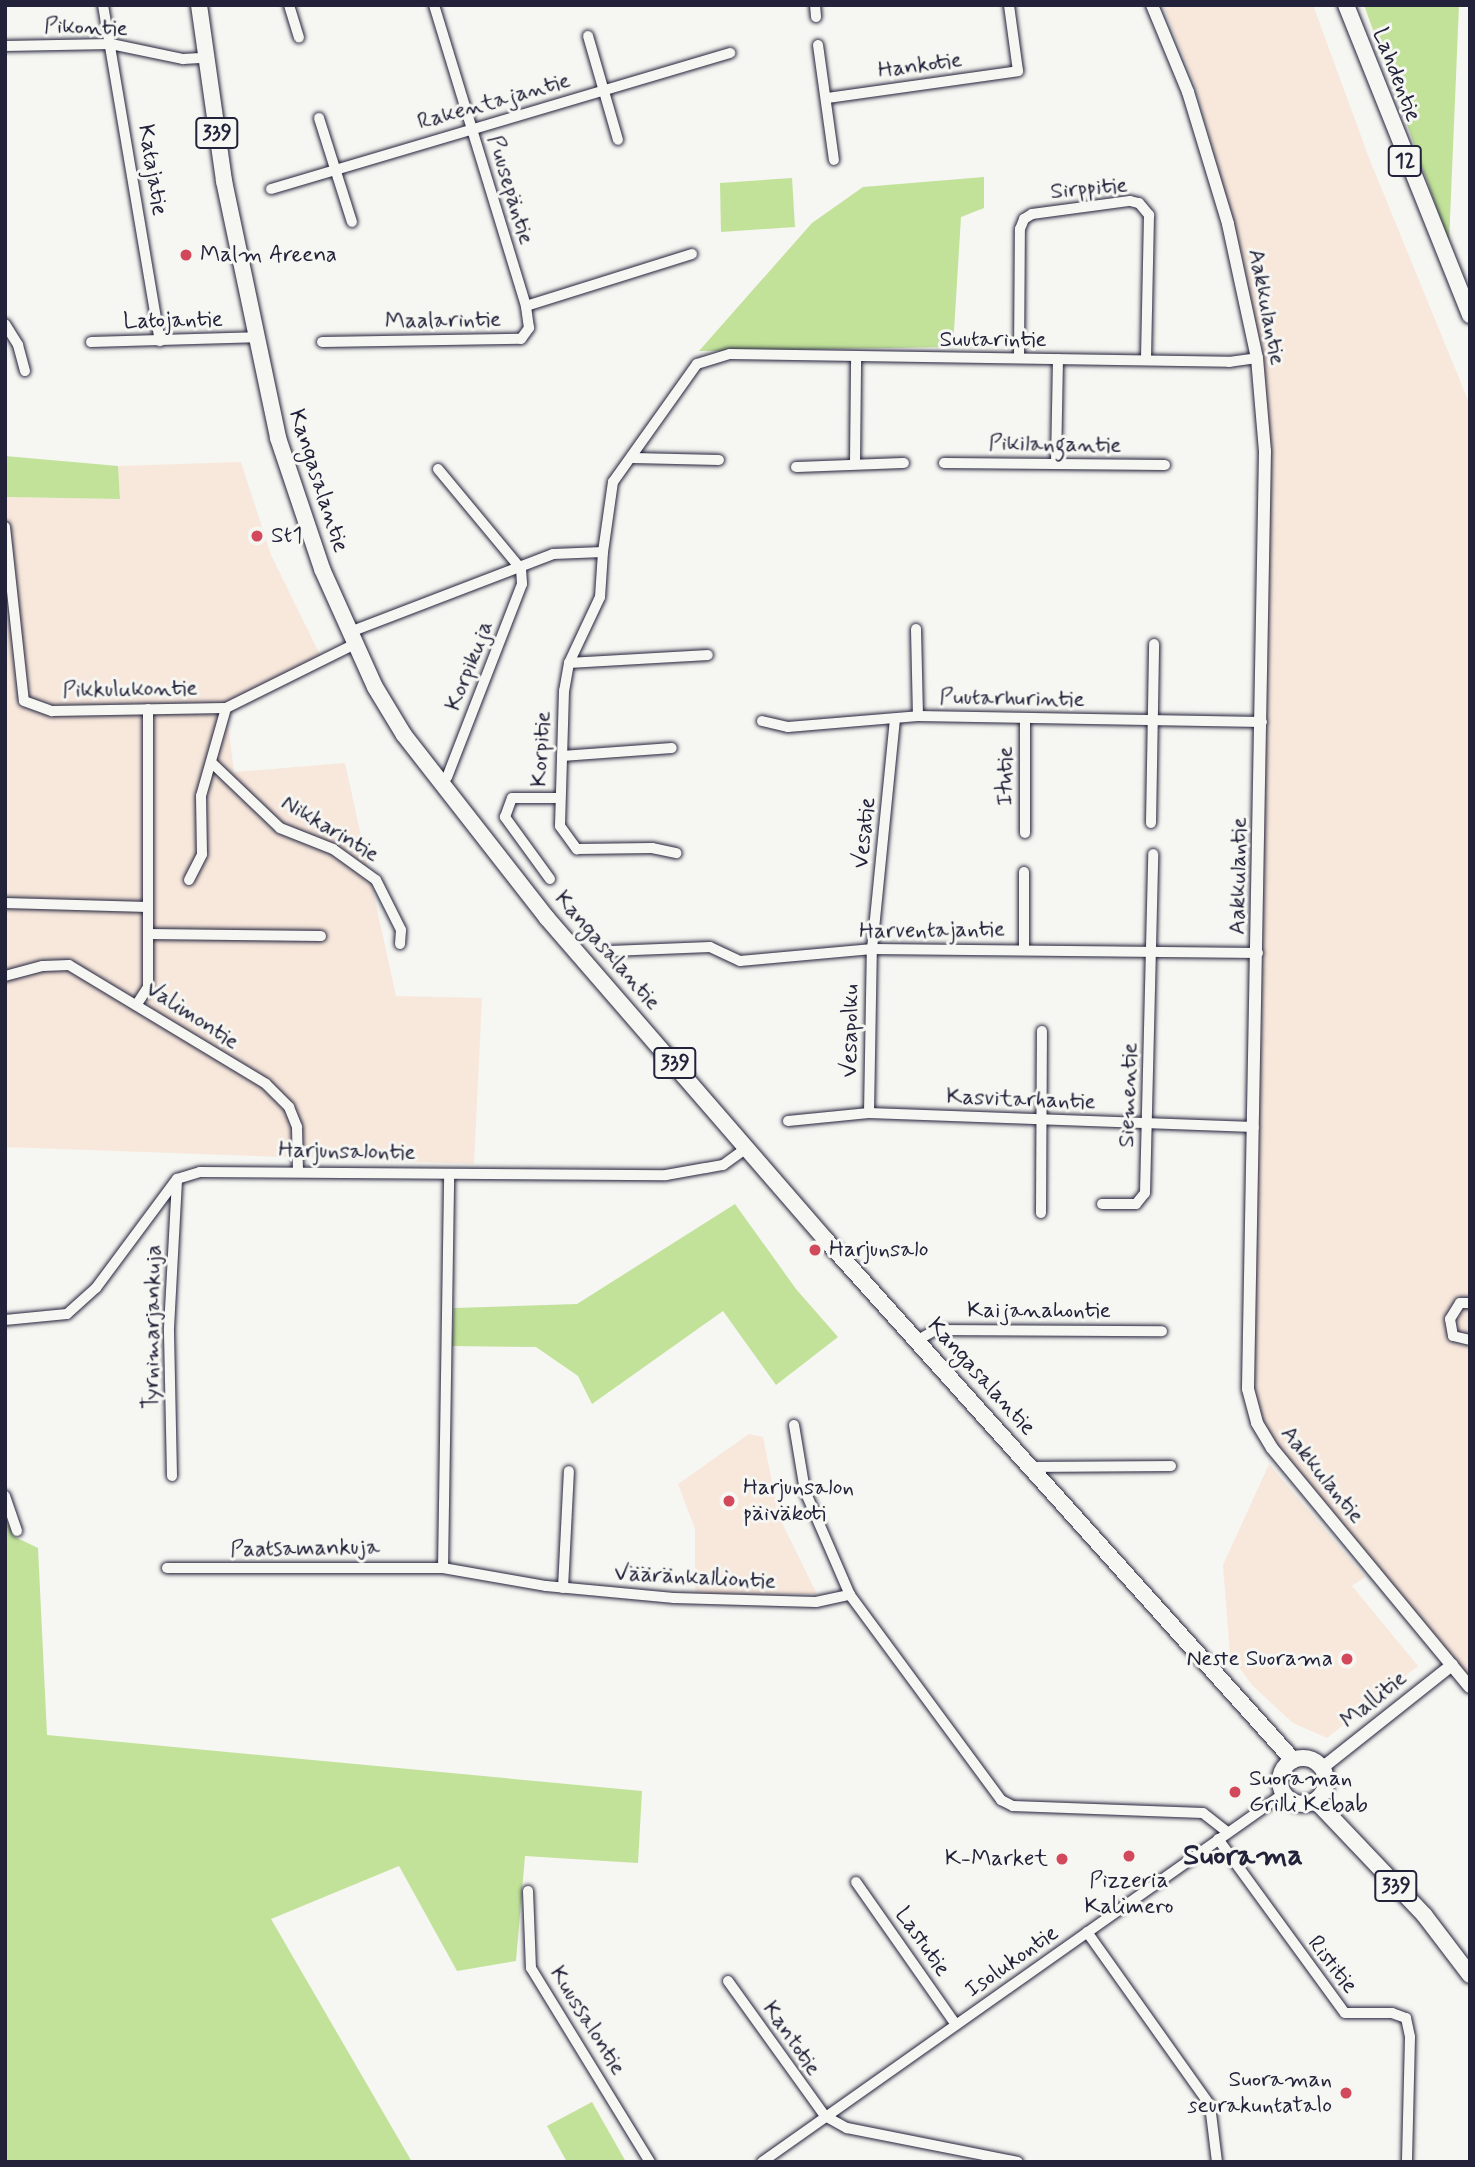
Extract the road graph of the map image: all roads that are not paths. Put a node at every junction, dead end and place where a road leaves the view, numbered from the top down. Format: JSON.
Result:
{"nodes":[{"id":1,"x":103,"y":5,"type":"edge"},
{"id":2,"x":289,"y":5,"type":"edge"},
{"id":3,"x":434,"y":5,"type":"edge"},
{"id":4,"x":815,"y":5,"type":"edge"},
{"id":5,"x":1009,"y":5,"type":"edge"},
{"id":6,"x":1152,"y":5,"type":"edge"},
{"id":7,"x":1346,"y":5,"type":"edge"},
{"id":8,"x":203,"y":6,"type":"edge"},
{"id":9,"x":816,"y":17,"type":"dead end"},
{"id":10,"x":588,"y":36,"type":"dead end"},
{"id":11,"x":299,"y":37,"type":"dead end"},
{"id":12,"x":111,"y":44,"type":"junction"},
{"id":13,"x":818,"y":45,"type":"dead end"},
{"id":14,"x":5,"y":46,"type":"edge"},
{"id":15,"x":730,"y":53,"type":"dead end"},
{"id":16,"x":205,"y":58,"type":"junction"},
{"id":17,"x":603,"y":91,"type":"junction"},
{"id":18,"x":827,"y":99,"type":"junction"},
{"id":19,"x":320,"y":118,"type":"dead end"},
{"id":20,"x":471,"y":129,"type":"junction"},
{"id":21,"x":618,"y":140,"type":"dead end"},
{"id":22,"x":834,"y":160,"type":"dead end"},
{"id":23,"x":335,"y":168,"type":"junction"},
{"id":24,"x":271,"y":190,"type":"dead end"},
{"id":25,"x":352,"y":222,"type":"dead end"},
{"id":26,"x":692,"y":254,"type":"dead end"},
{"id":27,"x":526,"y":306,"type":"junction"},
{"id":28,"x":1470,"y":315,"type":"edge"},
{"id":29,"x":5,"y":324,"type":"edge"},
{"id":30,"x":255,"y":337,"type":"junction"},
{"id":31,"x":160,"y":341,"type":"junction"},
{"id":32,"x":91,"y":342,"type":"dead end"},
{"id":33,"x":321,"y":342,"type":"dead end"},
{"id":34,"x":730,"y":354,"type":"joint"},
{"id":35,"x":1257,"y":358,"type":"junction"},
{"id":36,"x":856,"y":359,"type":"junction"},
{"id":37,"x":1019,"y":359,"type":"junction"},
{"id":38,"x":1058,"y":359,"type":"junction"},
{"id":39,"x":1146,"y":360,"type":"junction"},
{"id":40,"x":25,"y":371,"type":"dead end"},
{"id":41,"x":633,"y":458,"type":"junction"},
{"id":42,"x":719,"y":460,"type":"dead end"},
{"id":43,"x":855,"y":463,"type":"junction"},
{"id":44,"x":904,"y":463,"type":"dead end"},
{"id":45,"x":944,"y":463,"type":"dead end"},
{"id":46,"x":1056,"y":463,"type":"junction"},
{"id":47,"x":1165,"y":466,"type":"dead end"},
{"id":48,"x":796,"y":467,"type":"dead end"},
{"id":49,"x":438,"y":469,"type":"dead end"},
{"id":50,"x":5,"y":527,"type":"edge"},
{"id":51,"x":603,"y":552,"type":"junction"},
{"id":52,"x":521,"y":569,"type":"junction"},
{"id":53,"x":916,"y":629,"type":"dead end"},
{"id":54,"x":353,"y":638,"type":"junction"},
{"id":55,"x":1154,"y":644,"type":"dead end"},
{"id":56,"x":708,"y":655,"type":"dead end"},
{"id":57,"x":569,"y":663,"type":"junction"},
{"id":58,"x":226,"y":708,"type":"junction"},
{"id":59,"x":148,"y":709,"type":"junction"},
{"id":60,"x":918,"y":716,"type":"junction"},
{"id":61,"x":1025,"y":719,"type":"junction"},
{"id":62,"x":895,"y":720,"type":"junction"},
{"id":63,"x":1155,"y":720,"type":"junction"},
{"id":64,"x":762,"y":721,"type":"dead end"},
{"id":65,"x":1262,"y":722,"type":"junction"},
{"id":66,"x":672,"y":748,"type":"dead end"},
{"id":67,"x":562,"y":756,"type":"junction"},
{"id":68,"x":212,"y":763,"type":"junction"},
{"id":69,"x":447,"y":777,"type":"dead end"},
{"id":70,"x":559,"y":798,"type":"junction"},
{"id":71,"x":1151,"y":822,"type":"dead end"},
{"id":72,"x":1025,"y":833,"type":"dead end"},
{"id":73,"x":676,"y":853,"type":"dead end"},
{"id":74,"x":1153,"y":854,"type":"dead end"},
{"id":75,"x":1024,"y":872,"type":"dead end"},
{"id":76,"x":550,"y":879,"type":"dead end"},
{"id":77,"x":189,"y":880,"type":"dead end"},
{"id":78,"x":5,"y":903,"type":"edge"},
{"id":79,"x":148,"y":907,"type":"junction"},
{"id":80,"x":148,"y":934,"type":"junction"},
{"id":81,"x":321,"y":936,"type":"dead end"},
{"id":82,"x":400,"y":944,"type":"dead end"},
{"id":83,"x":873,"y":949,"type":"junction"},
{"id":84,"x":1024,"y":950,"type":"junction"},
{"id":85,"x":1154,"y":950,"type":"junction"},
{"id":86,"x":610,"y":951,"type":"dead end"},
{"id":87,"x":1258,"y":953,"type":"junction"},
{"id":88,"x":5,"y":976,"type":"edge"},
{"id":89,"x":137,"y":1004,"type":"junction"},
{"id":90,"x":1042,"y":1031,"type":"dead end"},
{"id":91,"x":869,"y":1113,"type":"junction"},
{"id":92,"x":788,"y":1121,"type":"dead end"},
{"id":93,"x":1042,"y":1121,"type":"junction"},
{"id":94,"x":1147,"y":1123,"type":"junction"},
{"id":95,"x":1254,"y":1127,"type":"junction"},
{"id":96,"x":748,"y":1147,"type":"junction"},
{"id":97,"x":298,"y":1170,"type":"junction"},
{"id":98,"x":449,"y":1174,"type":"junction"},
{"id":99,"x":177,"y":1179,"type":"junction"},
{"id":100,"x":1102,"y":1204,"type":"dead end"},
{"id":101,"x":1041,"y":1213,"type":"dead end"},
{"id":102,"x":1470,"y":1303,"type":"edge"},
{"id":103,"x":5,"y":1320,"type":"edge"},
{"id":104,"x":1162,"y":1331,"type":"dead end"},
{"id":105,"x":918,"y":1340,"type":"junction"},
{"id":106,"x":1470,"y":1340,"type":"edge"},
{"id":107,"x":794,"y":1425,"type":"dead end"},
{"id":108,"x":1171,"y":1466,"type":"dead end"},
{"id":109,"x":1032,"y":1467,"type":"junction"},
{"id":110,"x":569,"y":1471,"type":"dead end"},
{"id":111,"x":172,"y":1476,"type":"dead end"},
{"id":112,"x":5,"y":1496,"type":"edge"},
{"id":113,"x":17,"y":1531,"type":"dead end"},
{"id":114,"x":167,"y":1567,"type":"dead end"},
{"id":115,"x":443,"y":1568,"type":"junction"},
{"id":116,"x":563,"y":1588,"type":"junction"},
{"id":117,"x":850,"y":1595,"type":"junction"},
{"id":118,"x":1452,"y":1665,"type":"junction"},
{"id":119,"x":1469,"y":1685,"type":"edge"},
{"id":120,"x":1293,"y":1760,"type":"junction"},
{"id":121,"x":1322,"y":1768,"type":"junction"},
{"id":122,"x":1283,"y":1794,"type":"junction"},
{"id":123,"x":1316,"y":1801,"type":"junction"},
{"id":124,"x":1227,"y":1832,"type":"junction"},
{"id":125,"x":1218,"y":1839,"type":"junction"},
{"id":126,"x":856,"y":1882,"type":"dead end"},
{"id":127,"x":528,"y":1891,"type":"dead end"},
{"id":128,"x":1087,"y":1932,"type":"junction"},
{"id":129,"x":1470,"y":1975,"type":"edge"},
{"id":130,"x":728,"y":1981,"type":"dead end"},
{"id":131,"x":956,"y":2025,"type":"junction"},
{"id":132,"x":825,"y":2116,"type":"junction"},
{"id":133,"x":650,"y":2162,"type":"edge"},
{"id":134,"x":762,"y":2162,"type":"edge"},
{"id":135,"x":1018,"y":2162,"type":"edge"},
{"id":136,"x":1217,"y":2162,"type":"edge"},
{"id":137,"x":1407,"y":2162,"type":"edge"}],
"edges":[{"from":1,"to":12,"type":"street","name":"Katajatie"},
{"from":2,"to":11,"type":"street"},
{"from":3,"to":20,"type":"street","name":"Puusepäntie"},
{"from":4,"to":9,"type":"street"},
{"from":5,"to":18,"type":"street","name":"Hankotie"},
{"from":6,"to":35,"type":"street","name":"Aakkulantie"},
{"from":7,"to":28,"type":"main road","name":"Lahdentie","number":"12"},
{"from":8,"to":16,"type":"main road","name":"Kangasalantie","number":"339"},
{"from":10,"to":17,"type":"street"},
{"from":12,"to":14,"type":"street","name":"Pikontie"},
{"from":12,"to":16,"type":"street","name":"Pikontie"},
{"from":12,"to":31,"type":"street","name":"Katajatie"},
{"from":13,"to":18,"type":"street"},
{"from":15,"to":17,"type":"street","name":"Rakentajantie"},
{"from":16,"to":30,"type":"main road","name":"Kangasalantie","number":"339"},
{"from":17,"to":20,"type":"street","name":"Rakentajantie"},
{"from":17,"to":21,"type":"street"},
{"from":18,"to":22,"type":"street"},
{"from":19,"to":23,"type":"street"},
{"from":20,"to":23,"type":"street","name":"Rakentajantie"},
{"from":20,"to":27,"type":"street","name":"Puusepäntie"},
{"from":23,"to":24,"type":"street","name":"Rakentajantie"},
{"from":23,"to":25,"type":"street"},
{"from":26,"to":27,"type":"street","name":"Maalarintie"},
{"from":27,"to":33,"type":"street","name":"Maalarintie"},
{"from":29,"to":40,"type":"street"},
{"from":30,"to":31,"type":"street","name":"Latojantie"},
{"from":30,"to":54,"type":"main road","name":"Kangasalantie","number":"339"},
{"from":31,"to":32,"type":"street","name":"Latojantie"},
{"from":34,"to":36,"type":"street","name":"Suutarintie"},
{"from":34,"to":41,"type":"street","name":"Korpitie"},
{"from":35,"to":39,"type":"street","name":"Suutarintie"},
{"from":35,"to":65,"type":"street","name":"Aakkulantie"},
{"from":36,"to":37,"type":"street","name":"Suutarintie"},
{"from":36,"to":43,"type":"street"},
{"from":37,"to":38,"type":"street","name":"Suutarintie"},
{"from":37,"to":39,"type":"street","name":"Sirppitie"},
{"from":38,"to":39,"type":"street","name":"Suutarintie"},
{"from":38,"to":46,"type":"street"},
{"from":41,"to":42,"type":"street"},
{"from":41,"to":51,"type":"street","name":"Korpitie"},
{"from":43,"to":44,"type":"street"},
{"from":43,"to":48,"type":"street"},
{"from":45,"to":46,"type":"street","name":"Pikilangantie"},
{"from":46,"to":47,"type":"street","name":"Pikilangantie"},
{"from":49,"to":52,"type":"street"},
{"from":50,"to":59,"type":"street","name":"Pikkulukontie"},
{"from":51,"to":52,"type":"street"},
{"from":51,"to":57,"type":"street","name":"Korpitie"},
{"from":52,"to":54,"type":"street"},
{"from":52,"to":69,"type":"street","name":"Korpikuja"},
{"from":53,"to":60,"type":"street"},
{"from":54,"to":58,"type":"street","name":"Pikkulukontie"},
{"from":54,"to":96,"type":"main road","name":"Kangasalantie","number":"339"},
{"from":55,"to":63,"type":"street"},
{"from":56,"to":57,"type":"street"},
{"from":57,"to":67,"type":"street","name":"Korpitie"},
{"from":58,"to":59,"type":"street","name":"Pikkulukontie"},
{"from":58,"to":68,"type":"street"},
{"from":59,"to":79,"type":"street"},
{"from":60,"to":61,"type":"street","name":"Puutarhurintie"},
{"from":60,"to":62,"type":"street","name":"Puutarhurintie"},
{"from":61,"to":63,"type":"street","name":"Puutarhurintie"},
{"from":61,"to":72,"type":"street","name":"Itutie"},
{"from":62,"to":64,"type":"street","name":"Puutarhurintie"},
{"from":62,"to":83,"type":"street","name":"Vesatie"},
{"from":63,"to":65,"type":"street","name":"Puutarhurintie"},
{"from":63,"to":71,"type":"street"},
{"from":65,"to":87,"type":"street","name":"Aakkulantie"},
{"from":66,"to":67,"type":"street"},
{"from":67,"to":70,"type":"street","name":"Korpitie"},
{"from":68,"to":77,"type":"street"},
{"from":68,"to":82,"type":"street","name":"Nikkarintie"},
{"from":70,"to":73,"type":"street","name":"Korpitie"},
{"from":70,"to":76,"type":"street"},
{"from":74,"to":85,"type":"street","name":"Siementie"},
{"from":75,"to":84,"type":"street"},
{"from":78,"to":79,"type":"street"},
{"from":79,"to":80,"type":"street"},
{"from":80,"to":81,"type":"street"},
{"from":80,"to":89,"type":"street"},
{"from":83,"to":84,"type":"street","name":"Harventajantie"},
{"from":83,"to":86,"type":"street","name":"Harventajantie"},
{"from":83,"to":91,"type":"street","name":"Vesapolku"},
{"from":84,"to":85,"type":"street","name":"Harventajantie"},
{"from":85,"to":87,"type":"street","name":"Harventajantie"},
{"from":85,"to":94,"type":"street","name":"Siementie"},
{"from":87,"to":95,"type":"street","name":"Aakkulantie"},
{"from":88,"to":89,"type":"street","name":"Valimontie"},
{"from":89,"to":97,"type":"street","name":"Valimontie"},
{"from":90,"to":93,"type":"street"},
{"from":91,"to":92,"type":"street","name":"Kasvitarhantie"},
{"from":91,"to":93,"type":"street","name":"Kasvitarhantie"},
{"from":93,"to":94,"type":"street","name":"Kasvitarhantie"},
{"from":93,"to":101,"type":"street"},
{"from":94,"to":95,"type":"street","name":"Kasvitarhantie"},
{"from":94,"to":100,"type":"street","name":"Siementie"},
{"from":95,"to":118,"type":"street","name":"Aakkulantie"},
{"from":96,"to":98,"type":"street","name":"Harjunsalontie"},
{"from":96,"to":105,"type":"main road","name":"Kangasalantie","number":"339"},
{"from":97,"to":98,"type":"street","name":"Harjunsalontie"},
{"from":97,"to":99,"type":"street","name":"Harjunsalontie"},
{"from":98,"to":115,"type":"street"},
{"from":99,"to":103,"type":"street"},
{"from":99,"to":111,"type":"street","name":"Tyrnimarjankuja"},
{"from":102,"to":106,"type":"street"},
{"from":104,"to":105,"type":"street","name":"Kaijanahontie"},
{"from":105,"to":109,"type":"main road","name":"Kangasalantie","number":"339"},
{"from":107,"to":117,"type":"street"},
{"from":108,"to":109,"type":"street"},
{"from":109,"to":120,"type":"main road","name":"Kangasalantie","number":"339"},
{"from":110,"to":116,"type":"street"},
{"from":112,"to":113,"type":"street"},
{"from":114,"to":115,"type":"street","name":"Paatsamankuja"},
{"from":115,"to":116,"type":"street","name":"Vääränkalliontie"},
{"from":116,"to":117,"type":"street","name":"Vääränkalliontie"},
{"from":117,"to":124,"type":"street"},
{"from":118,"to":119,"type":"street","name":"Aakkulantie"},
{"from":118,"to":121,"type":"street","name":"Mallitie"},
{"from":120,"to":121,"type":"main road"},
{"from":120,"to":122,"type":"main road"},
{"from":121,"to":123,"type":"main road"},
{"from":122,"to":123,"type":"main road"},
{"from":122,"to":124,"type":"street","name":"Isolukontie"},
{"from":123,"to":129,"type":"main road","number":"339"},
{"from":124,"to":125,"type":"street","name":"Isolukontie"},
{"from":125,"to":128,"type":"street","name":"Isolukontie"},
{"from":125,"to":137,"type":"street","name":"Ristitie"},
{"from":126,"to":131,"type":"street","name":"Lastutie"},
{"from":127,"to":133,"type":"street","name":"Kuussalontie"},
{"from":128,"to":131,"type":"street","name":"Isolukontie"},
{"from":128,"to":136,"type":"street"},
{"from":130,"to":132,"type":"street","name":"Kantotie"},
{"from":131,"to":132,"type":"street","name":"Isolukontie"},
{"from":132,"to":134,"type":"street","name":"Isolukontie"},
{"from":132,"to":135,"type":"street"}]}
